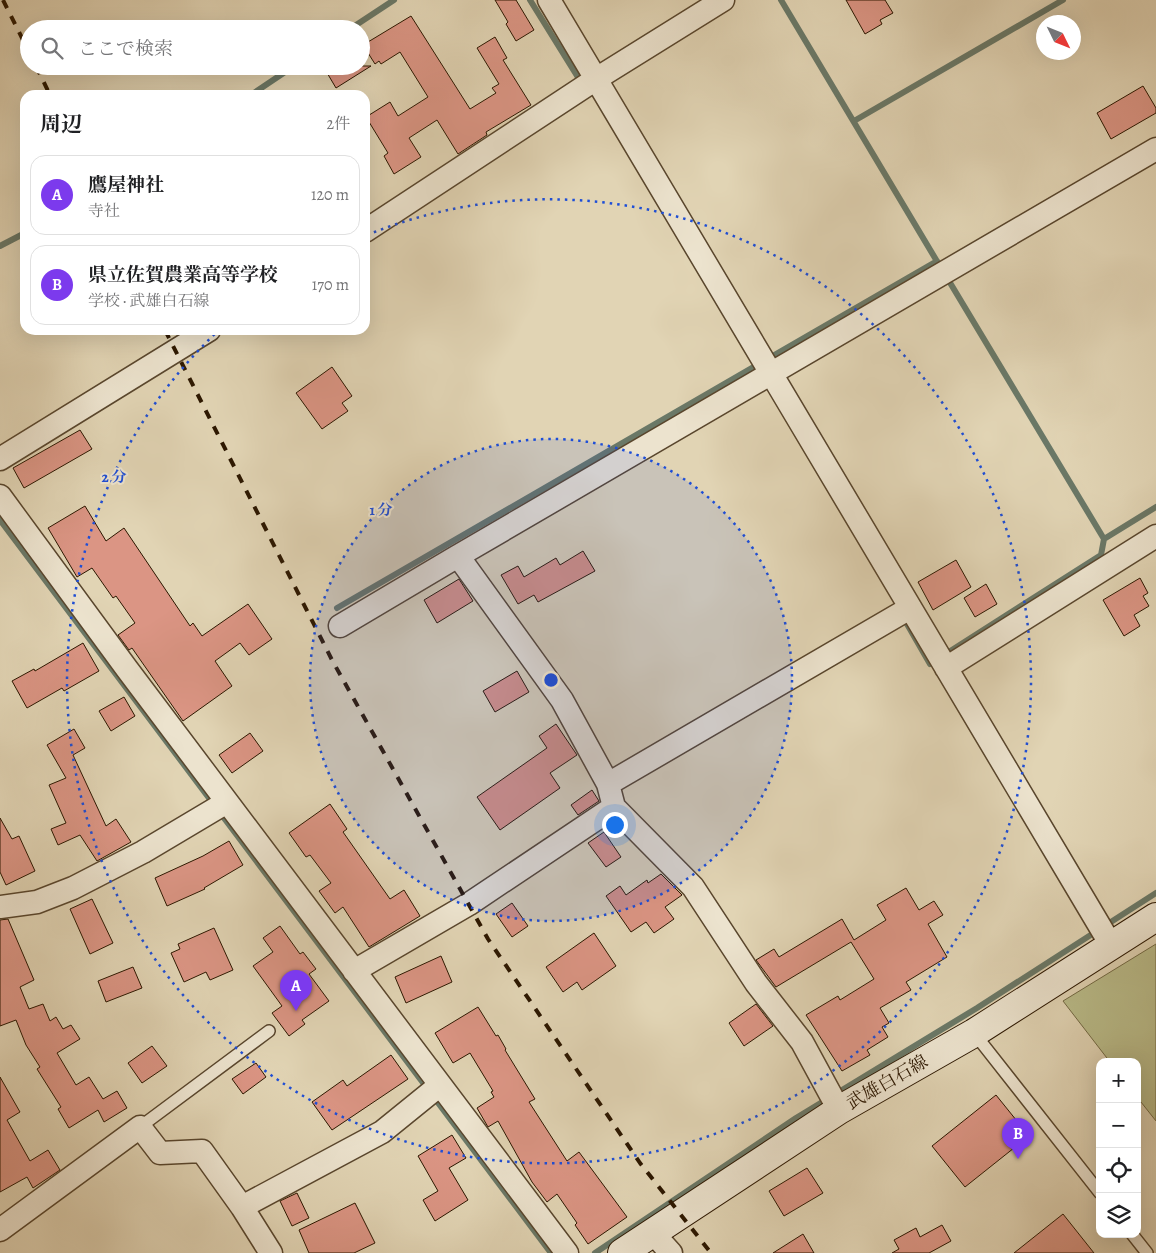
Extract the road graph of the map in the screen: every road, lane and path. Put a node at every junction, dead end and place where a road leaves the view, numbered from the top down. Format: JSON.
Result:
{"nodes":[{"id":1,"x":549,"y":0,"type":"edge"},
{"id":2,"x":724,"y":0,"type":"edge"},
{"id":3,"x":596,"y":79,"type":"junction"},
{"id":4,"x":1156,"y":149,"type":"edge"},
{"id":5,"x":370,"y":228,"type":"edge"},
{"id":6,"x":200,"y":335,"type":"edge"},
{"id":7,"x":766,"y":366,"type":"junction"},
{"id":8,"x":0,"y":459,"type":"edge"},
{"id":9,"x":0,"y":496,"type":"edge"},
{"id":10,"x":1156,"y":536,"type":"edge"},
{"id":11,"x":458,"y":556,"type":"junction"},
{"id":12,"x":904,"y":612,"type":"junction"},
{"id":13,"x":340,"y":626,"type":"dead end"},
{"id":14,"x":942,"y":661,"type":"junction"},
{"id":15,"x":608,"y":784,"type":"junction"},
{"id":16,"x":222,"y":806,"type":"junction"},
{"id":17,"x":614,"y":807,"type":"junction"},
{"id":18,"x":0,"y":907,"type":"edge"},
{"id":19,"x":1156,"y":917,"type":"edge"},
{"id":20,"x":1105,"y":934,"type":"junction"},
{"id":21,"x":354,"y":971,"type":"junction"},
{"id":22,"x":270,"y":1031,"type":"dead end"},
{"id":23,"x":974,"y":1033,"type":"junction"},
{"id":24,"x":433,"y":1090,"type":"junction"},
{"id":25,"x":833,"y":1100,"type":"junction"},
{"id":26,"x":140,"y":1127,"type":"junction"},
{"id":27,"x":1096,"y":1188,"type":"edge"},
{"id":28,"x":242,"y":1207,"type":"junction"},
{"id":29,"x":0,"y":1230,"type":"edge"},
{"id":30,"x":653,"y":1233,"type":"junction"},
{"id":31,"x":1135,"y":1238,"type":"edge"},
{"id":32,"x":271,"y":1253,"type":"edge"},
{"id":33,"x":567,"y":1253,"type":"edge"},
{"id":34,"x":622,"y":1253,"type":"edge"},
{"id":35,"x":671,"y":1253,"type":"edge"},
{"id":36,"x":1147,"y":1253,"type":"edge"}],
"edges":[{"from":1,"to":3,"type":"street"},
{"from":2,"to":3,"type":"street"},
{"from":3,"to":5,"type":"street"},
{"from":3,"to":7,"type":"street"},
{"from":4,"to":7,"type":"street"},
{"from":6,"to":8,"type":"street"},
{"from":7,"to":11,"type":"street"},
{"from":7,"to":12,"type":"street"},
{"from":9,"to":16,"type":"street"},
{"from":10,"to":14,"type":"street"},
{"from":11,"to":13,"type":"street"},
{"from":11,"to":15,"type":"street"},
{"from":12,"to":14,"type":"street"},
{"from":12,"to":15,"type":"street"},
{"from":14,"to":20,"type":"street"},
{"from":15,"to":17,"type":"street"},
{"from":16,"to":18,"type":"street"},
{"from":16,"to":21,"type":"street"},
{"from":17,"to":21,"type":"street"},
{"from":17,"to":25,"type":"street"},
{"from":19,"to":20,"type":"main road","name":"武雄白石線"},
{"from":20,"to":23,"type":"main road","name":"武雄白石線"},
{"from":21,"to":24,"type":"street"},
{"from":22,"to":26,"type":"lane"},
{"from":23,"to":25,"type":"main road","name":"武雄白石線"},
{"from":23,"to":27,"type":"lane"},
{"from":24,"to":28,"type":"street"},
{"from":24,"to":33,"type":"street"},
{"from":25,"to":30,"type":"main road","name":"武雄白石線"},
{"from":26,"to":28,"type":"street"},
{"from":26,"to":29,"type":"street"},
{"from":28,"to":32,"type":"street"},
{"from":30,"to":34,"type":"main road","name":"武雄白石線"},
{"from":30,"to":35,"type":"street"},
{"from":31,"to":36,"type":"lane"}]}
